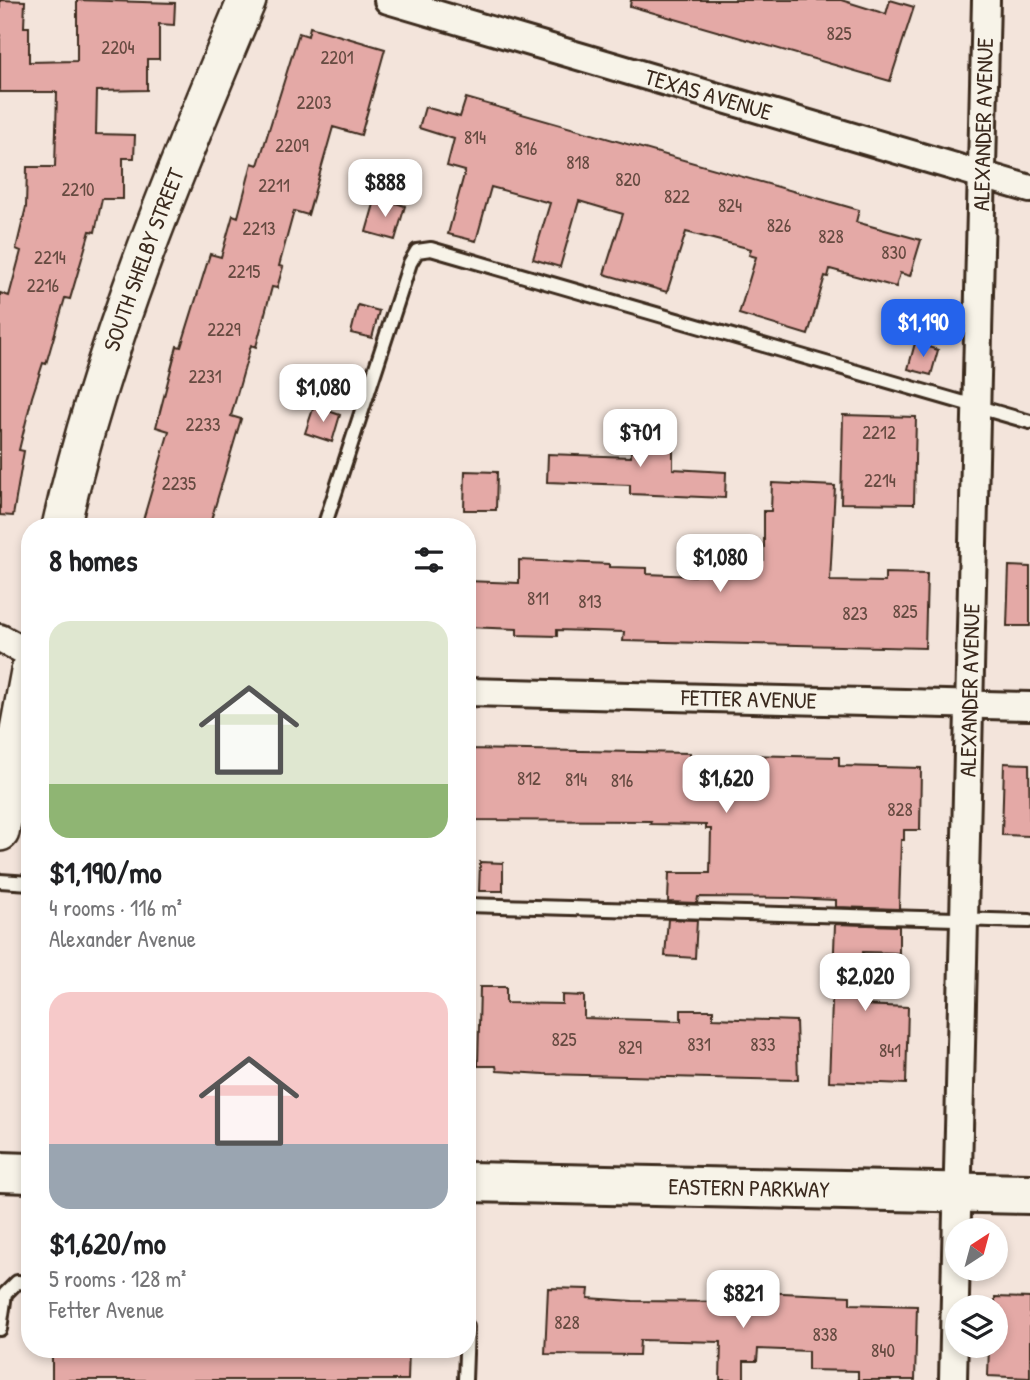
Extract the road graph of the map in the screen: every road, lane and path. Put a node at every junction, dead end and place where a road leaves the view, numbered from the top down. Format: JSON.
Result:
{"nodes":[{"id":1,"x":247,"y":0,"type":"edge"},
{"id":2,"x":387,"y":0,"type":"edge"},
{"id":3,"x":986,"y":0,"type":"edge"},
{"id":4,"x":982,"y":175,"type":"junction"},
{"id":5,"x":1030,"y":189,"type":"edge"},
{"id":6,"x":976,"y":408,"type":"junction"},
{"id":7,"x":1030,"y":422,"type":"edge"},
{"id":8,"x":64,"y":518,"type":"edge"},
{"id":9,"x":327,"y":518,"type":"edge"},
{"id":10,"x":0,"y":638,"type":"edge"},
{"id":11,"x":21,"y":648,"type":"edge"},
{"id":12,"x":476,"y":692,"type":"edge"},
{"id":13,"x":21,"y":698,"type":"edge"},
{"id":14,"x":970,"y":705,"type":"junction"},
{"id":15,"x":1030,"y":706,"type":"edge"},
{"id":16,"x":2,"y":816,"type":"edge"},
{"id":17,"x":0,"y":881,"type":"edge"},
{"id":18,"x":21,"y":882,"type":"edge"},
{"id":19,"x":476,"y":905,"type":"edge"},
{"id":20,"x":965,"y":919,"type":"junction"},
{"id":21,"x":1030,"y":921,"type":"edge"},
{"id":22,"x":0,"y":1172,"type":"edge"},
{"id":23,"x":21,"y":1173,"type":"edge"},
{"id":24,"x":476,"y":1182,"type":"edge"},
{"id":25,"x":958,"y":1192,"type":"junction"},
{"id":26,"x":1030,"y":1194,"type":"edge"},
{"id":27,"x":21,"y":1282,"type":"edge"},
{"id":28,"x":0,"y":1329,"type":"edge"},
{"id":29,"x":466,"y":1358,"type":"edge"},
{"id":30,"x":465,"y":1380,"type":"edge"},
{"id":31,"x":953,"y":1380,"type":"edge"}],
"edges":[{"from":1,"to":8,"type":"main road","name":"SOUTH SHELBY STREET"},
{"from":2,"to":4,"type":"street","name":"TEXAS AVENUE"},
{"from":3,"to":4,"type":"street","name":"ALEXANDER AVENUE"},
{"from":4,"to":5,"type":"street","name":"TEXAS AVENUE"},
{"from":4,"to":6,"type":"street","name":"ALEXANDER AVENUE"},
{"from":6,"to":7,"type":"lane"},
{"from":6,"to":9,"type":"lane"},
{"from":6,"to":14,"type":"street","name":"ALEXANDER AVENUE"},
{"from":10,"to":11,"type":"street"},
{"from":12,"to":14,"type":"street","name":"FETTER AVENUE"},
{"from":13,"to":16,"type":"main road"},
{"from":14,"to":15,"type":"street","name":"FETTER AVENUE"},
{"from":14,"to":20,"type":"street","name":"ALEXANDER AVENUE"},
{"from":17,"to":18,"type":"lane"},
{"from":19,"to":20,"type":"lane"},
{"from":20,"to":21,"type":"lane"},
{"from":20,"to":25,"type":"street","name":"ALEXANDER AVENUE"},
{"from":22,"to":23,"type":"main road"},
{"from":24,"to":25,"type":"main road","name":"EASTERN PARKWAY"},
{"from":25,"to":26,"type":"main road","name":"EASTERN PARKWAY"},
{"from":25,"to":31,"type":"street","name":"ALEXANDER AVENUE"},
{"from":27,"to":28,"type":"lane"},
{"from":29,"to":30,"type":"lane"}]}
